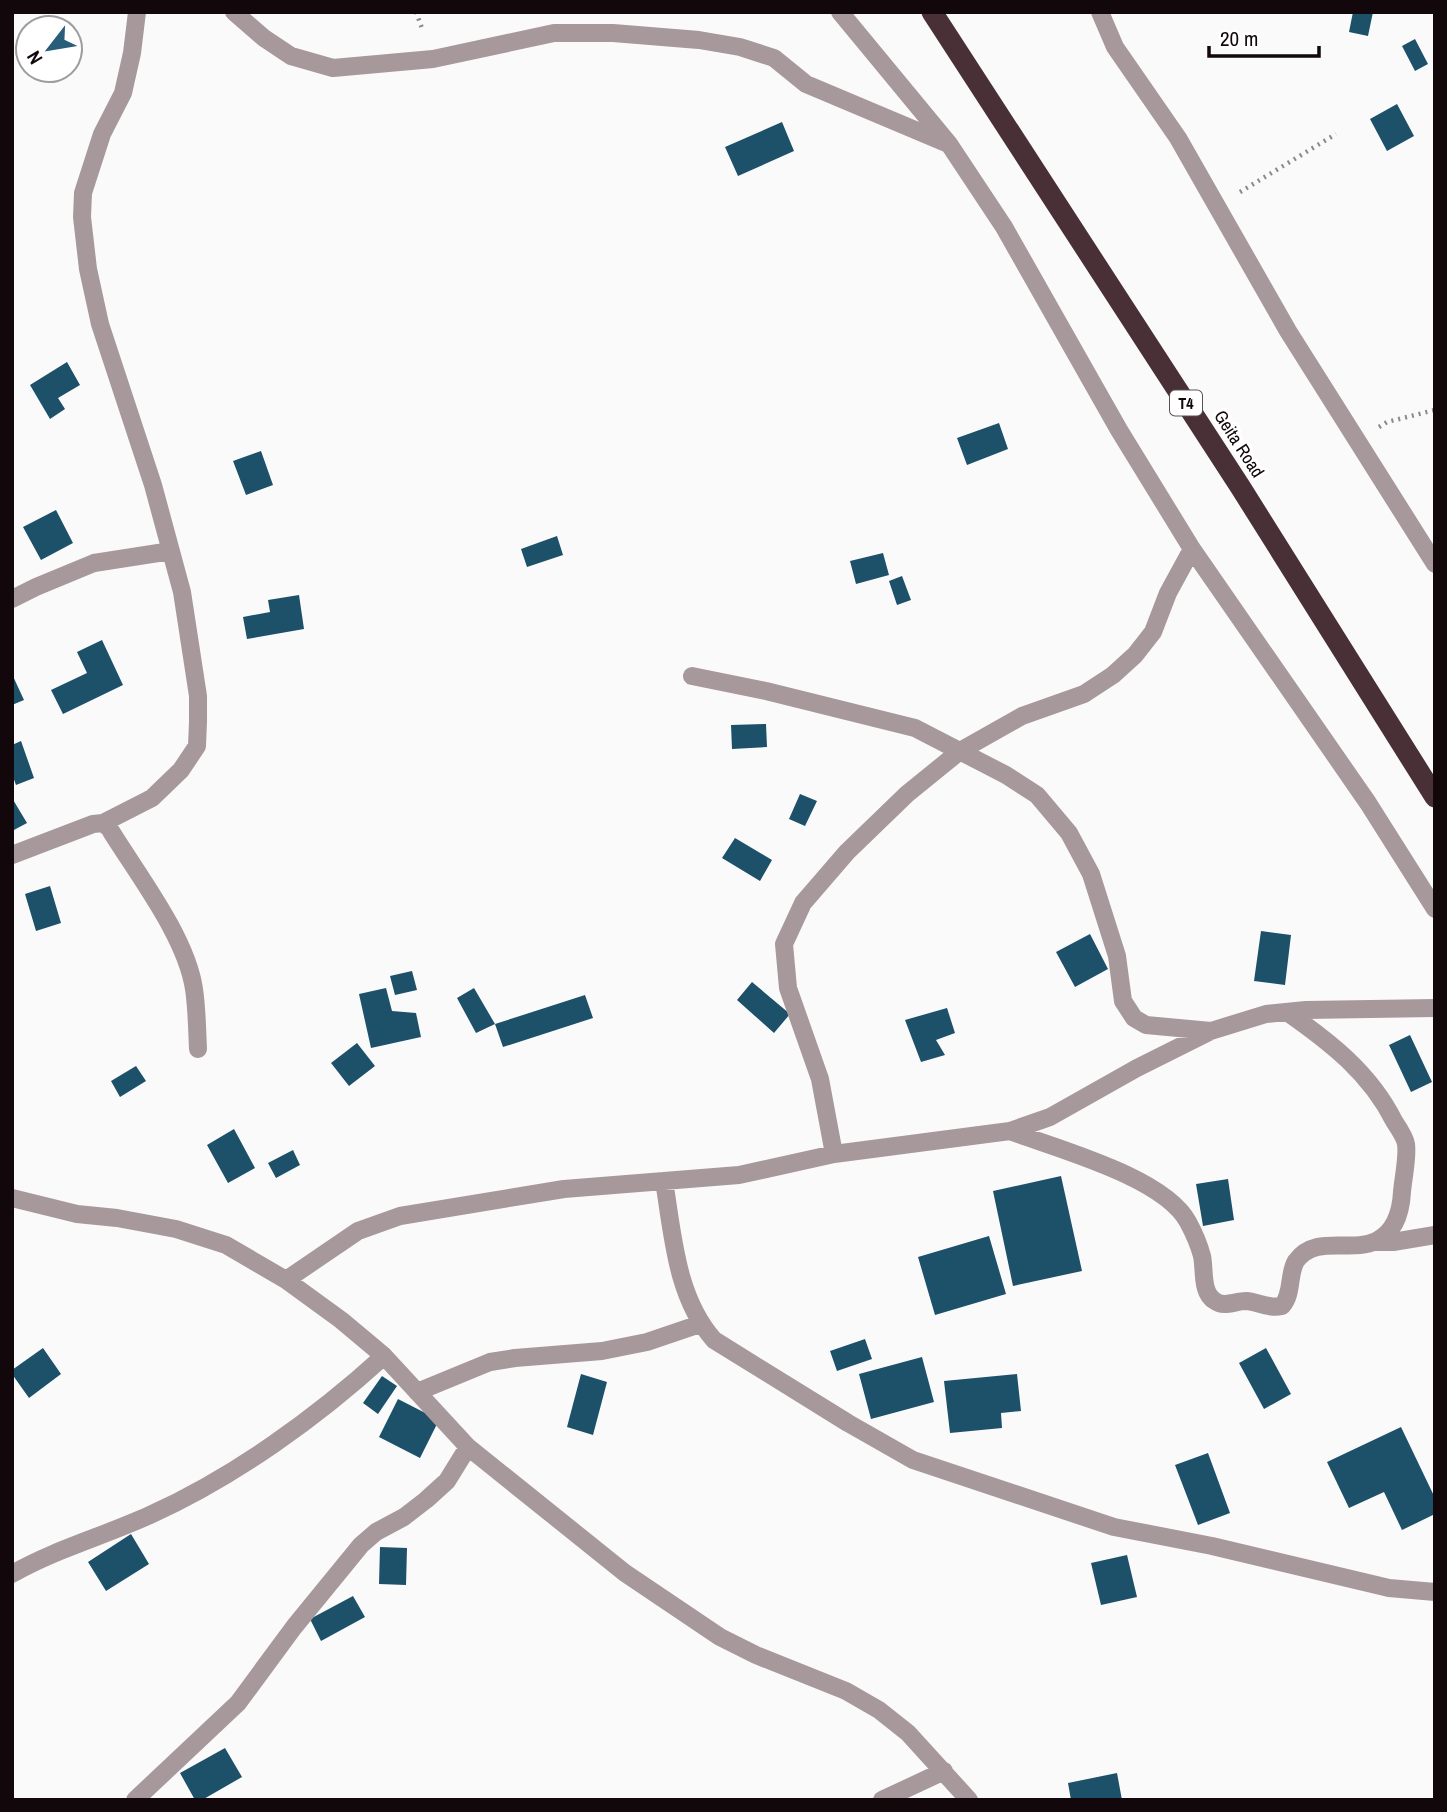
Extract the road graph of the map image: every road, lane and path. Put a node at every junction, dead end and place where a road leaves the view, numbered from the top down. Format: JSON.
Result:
{"nodes":[{"id":1,"x":136,"y":12,"type":"edge"},
{"id":2,"x":234,"y":12,"type":"edge"},
{"id":3,"x":840,"y":12,"type":"edge"},
{"id":4,"x":932,"y":12,"type":"edge"},
{"id":5,"x":1100,"y":12,"type":"edge"},
{"id":6,"x":1336,"y":134,"type":"dead end"},
{"id":7,"x":948,"y":144,"type":"junction"},
{"id":8,"x":1218,"y":206,"type":"junction"},
{"id":9,"x":1435,"y":410,"type":"edge"},
{"id":10,"x":1357,"y":440,"type":"junction"},
{"id":11,"x":1192,"y":549,"type":"junction"},
{"id":12,"x":171,"y":551,"type":"junction"},
{"id":13,"x":1435,"y":564,"type":"edge"},
{"id":14,"x":12,"y":599,"type":"edge"},
{"id":15,"x":692,"y":676,"type":"dead end"},
{"id":16,"x":960,"y":751,"type":"junction"},
{"id":17,"x":1435,"y":797,"type":"edge"},
{"id":18,"x":103,"y":823,"type":"junction"},
{"id":19,"x":12,"y":855,"type":"edge"},
{"id":20,"x":1435,"y":909,"type":"edge"},
{"id":21,"x":1435,"y":1008,"type":"edge"},
{"id":22,"x":1287,"y":1012,"type":"junction"},
{"id":23,"x":1211,"y":1031,"type":"junction"},
{"id":24,"x":198,"y":1049,"type":"dead end"},
{"id":25,"x":1010,"y":1131,"type":"junction"},
{"id":26,"x":834,"y":1154,"type":"junction"},
{"id":27,"x":664,"y":1181,"type":"junction"},
{"id":28,"x":12,"y":1198,"type":"edge"},
{"id":29,"x":1435,"y":1235,"type":"edge"},
{"id":30,"x":1375,"y":1242,"type":"junction"},
{"id":31,"x":286,"y":1280,"type":"junction"},
{"id":32,"x":700,"y":1324,"type":"junction"},
{"id":33,"x":384,"y":1356,"type":"junction"},
{"id":34,"x":417,"y":1392,"type":"junction"},
{"id":35,"x":468,"y":1447,"type":"junction"},
{"id":36,"x":12,"y":1574,"type":"edge"},
{"id":37,"x":1435,"y":1592,"type":"edge"},
{"id":38,"x":944,"y":1771,"type":"junction"},
{"id":39,"x":135,"y":1800,"type":"edge"},
{"id":40,"x":882,"y":1800,"type":"edge"},
{"id":41,"x":969,"y":1800,"type":"edge"}],
"edges":[{"from":1,"to":12,"type":"street"},
{"from":2,"to":7,"type":"street"},
{"from":3,"to":7,"type":"street"},
{"from":4,"to":17,"type":"highway","name":"Geita Road","number":"T4"},
{"from":5,"to":8,"type":"street"},
{"from":6,"to":8,"type":"path"},
{"from":7,"to":11,"type":"street"},
{"from":8,"to":10,"type":"street"},
{"from":9,"to":10,"type":"path"},
{"from":10,"to":13,"type":"street"},
{"from":11,"to":16,"type":"street"},
{"from":11,"to":20,"type":"street"},
{"from":12,"to":14,"type":"street"},
{"from":12,"to":18,"type":"street"},
{"from":15,"to":16,"type":"street"},
{"from":16,"to":23,"type":"street"},
{"from":16,"to":26,"type":"street"},
{"from":18,"to":19,"type":"street"},
{"from":18,"to":24,"type":"street"},
{"from":21,"to":22,"type":"street"},
{"from":22,"to":23,"type":"street"},
{"from":22,"to":30,"type":"street"},
{"from":23,"to":25,"type":"street"},
{"from":25,"to":26,"type":"street"},
{"from":25,"to":30,"type":"street"},
{"from":26,"to":27,"type":"street"},
{"from":27,"to":31,"type":"street"},
{"from":27,"to":32,"type":"street"},
{"from":28,"to":31,"type":"street"},
{"from":29,"to":30,"type":"street"},
{"from":31,"to":33,"type":"street"},
{"from":32,"to":34,"type":"street"},
{"from":32,"to":37,"type":"street"},
{"from":33,"to":34,"type":"street"},
{"from":33,"to":36,"type":"street"},
{"from":34,"to":35,"type":"street"},
{"from":35,"to":38,"type":"street"},
{"from":35,"to":39,"type":"street"},
{"from":38,"to":40,"type":"street"},
{"from":38,"to":41,"type":"street"}]}
